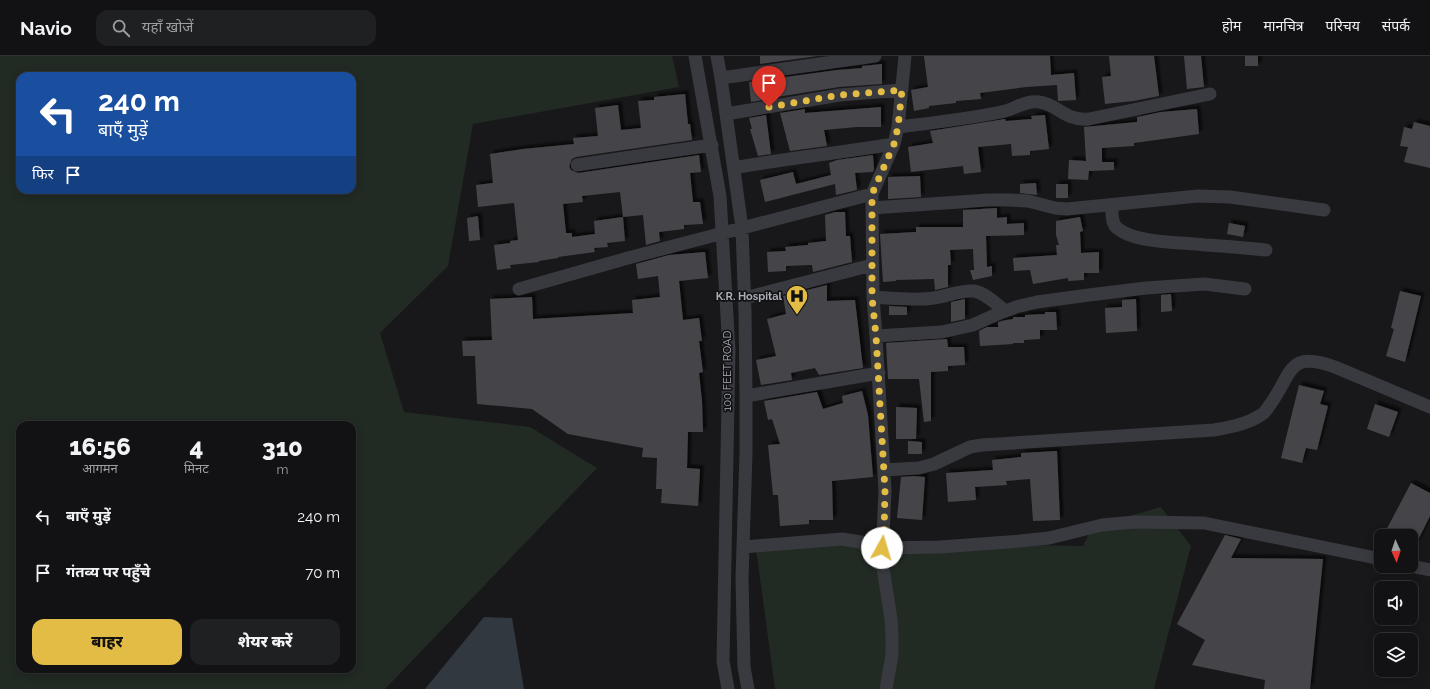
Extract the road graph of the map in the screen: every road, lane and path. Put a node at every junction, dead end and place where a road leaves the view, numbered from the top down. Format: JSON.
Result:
{"nodes":[{"id":1,"x":695,"y":56,"type":"edge"},
{"id":2,"x":717,"y":56,"type":"edge"},
{"id":3,"x":875,"y":56,"type":"edge"},
{"id":4,"x":906,"y":56,"type":"edge"},
{"id":5,"x":721,"y":78,"type":"junction"},
{"id":6,"x":902,"y":90,"type":"junction"},
{"id":7,"x":1210,"y":94,"type":"dead end"},
{"id":8,"x":726,"y":114,"type":"junction"},
{"id":9,"x":898,"y":127,"type":"junction"},
{"id":10,"x":894,"y":144,"type":"junction"},
{"id":11,"x":712,"y":145,"type":"junction"},
{"id":12,"x":577,"y":165,"type":"dead end"},
{"id":13,"x":734,"y":168,"type":"junction"},
{"id":14,"x":872,"y":194,"type":"junction"},
{"id":15,"x":1112,"y":205,"type":"junction"},
{"id":16,"x":872,"y":208,"type":"junction"},
{"id":17,"x":1324,"y":210,"type":"dead end"},
{"id":18,"x":742,"y":228,"type":"junction"},
{"id":19,"x":722,"y":233,"type":"junction"},
{"id":20,"x":1266,"y":250,"type":"dead end"},
{"id":21,"x":872,"y":265,"type":"junction"},
{"id":22,"x":519,"y":289,"type":"dead end"},
{"id":23,"x":1245,"y":289,"type":"dead end"},
{"id":24,"x":872,"y":297,"type":"junction"},
{"id":25,"x":745,"y":298,"type":"junction"},
{"id":26,"x":1005,"y":311,"type":"junction"},
{"id":27,"x":876,"y":336,"type":"junction"},
{"id":28,"x":879,"y":373,"type":"junction"},
{"id":29,"x":746,"y":396,"type":"junction"},
{"id":30,"x":1430,"y":407,"type":"edge"},
{"id":31,"x":884,"y":470,"type":"junction"},
{"id":32,"x":743,"y":547,"type":"junction"},
{"id":33,"x":882,"y":548,"type":"junction"},
{"id":34,"x":1374,"y":559,"type":"edge"},
{"id":35,"x":1418,"y":567,"type":"edge"},
{"id":36,"x":1430,"y":570,"type":"edge"},
{"id":37,"x":728,"y":689,"type":"edge"},
{"id":38,"x":748,"y":689,"type":"edge"},
{"id":39,"x":886,"y":689,"type":"edge"}],
"edges":[{"from":1,"to":11,"type":"street","name":"100 FEET ROAD"},
{"from":2,"to":5,"type":"street","name":"100 FEET ROAD"},
{"from":3,"to":5,"type":"street"},
{"from":4,"to":6,"type":"street"},
{"from":5,"to":8,"type":"street","name":"100 FEET ROAD"},
{"from":6,"to":8,"type":"street"},
{"from":6,"to":9,"type":"street"},
{"from":7,"to":9,"type":"street"},
{"from":8,"to":13,"type":"street","name":"100 FEET ROAD"},
{"from":9,"to":10,"type":"street"},
{"from":10,"to":13,"type":"street"},
{"from":10,"to":14,"type":"street"},
{"from":11,"to":12,"type":"street"},
{"from":11,"to":19,"type":"street","name":"100 FEET ROAD"},
{"from":13,"to":18,"type":"street","name":"100 FEET ROAD"},
{"from":14,"to":16,"type":"street"},
{"from":14,"to":18,"type":"street"},
{"from":15,"to":16,"type":"street"},
{"from":15,"to":17,"type":"street"},
{"from":15,"to":20,"type":"street"},
{"from":16,"to":21,"type":"street"},
{"from":18,"to":19,"type":"street"},
{"from":18,"to":25,"type":"street","name":"100 FEET ROAD"},
{"from":19,"to":22,"type":"street"},
{"from":19,"to":37,"type":"street","name":"100 FEET ROAD"},
{"from":21,"to":24,"type":"street"},
{"from":21,"to":25,"type":"street"},
{"from":23,"to":26,"type":"street"},
{"from":24,"to":26,"type":"street"},
{"from":24,"to":27,"type":"street"},
{"from":25,"to":29,"type":"street","name":"100 FEET ROAD"},
{"from":26,"to":27,"type":"street"},
{"from":27,"to":28,"type":"street"},
{"from":28,"to":29,"type":"street"},
{"from":28,"to":31,"type":"street"},
{"from":29,"to":32,"type":"street","name":"100 FEET ROAD"},
{"from":30,"to":31,"type":"street"},
{"from":31,"to":33,"type":"street"},
{"from":32,"to":33,"type":"street"},
{"from":32,"to":38,"type":"street","name":"100 FEET ROAD"},
{"from":33,"to":34,"type":"street"},
{"from":33,"to":39,"type":"street"},
{"from":35,"to":36,"type":"street"}]}
